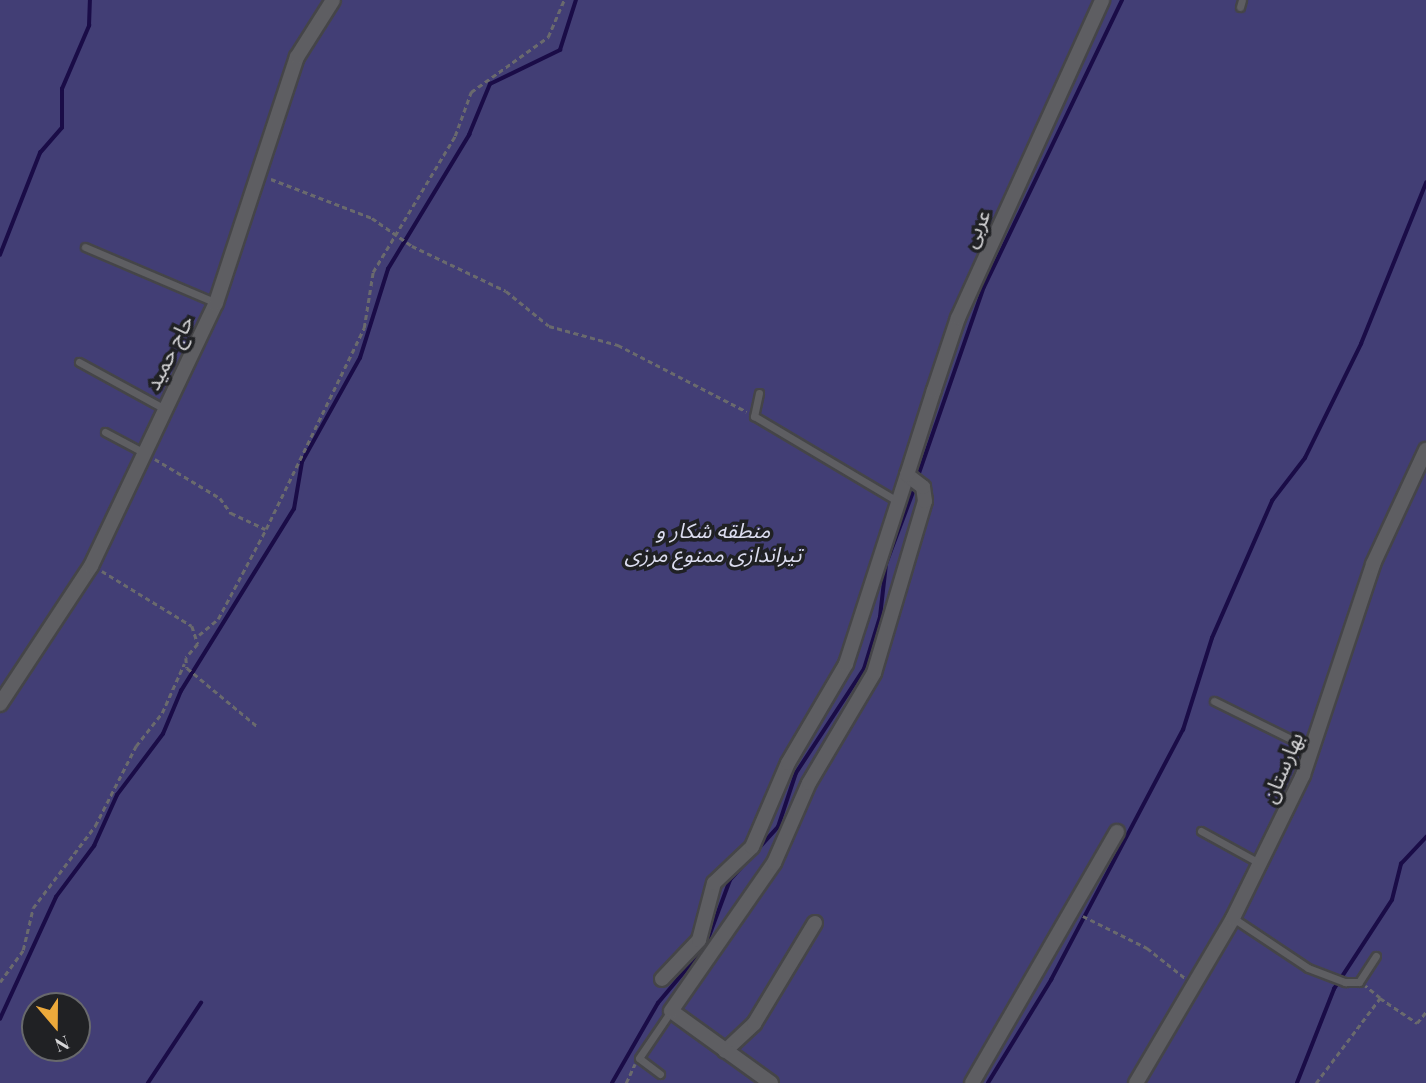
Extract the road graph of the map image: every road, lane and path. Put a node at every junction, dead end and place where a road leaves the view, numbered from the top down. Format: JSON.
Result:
{"nodes":[{"id":1,"x":331,"y":0,"type":"edge"},
{"id":2,"x":564,"y":0,"type":"edge"},
{"id":3,"x":1102,"y":0,"type":"edge"},
{"id":4,"x":261,"y":177,"type":"junction"},
{"id":5,"x":395,"y":237,"type":"junction"},
{"id":6,"x":85,"y":247,"type":"dead end"},
{"id":7,"x":216,"y":303,"type":"junction"},
{"id":8,"x":79,"y":362,"type":"dead end"},
{"id":9,"x":759,"y":393,"type":"dead end"},
{"id":10,"x":163,"y":408,"type":"junction"},
{"id":11,"x":754,"y":416,"type":"junction"},
{"id":12,"x":106,"y":432,"type":"dead end"},
{"id":13,"x":1426,"y":450,"type":"edge"},
{"id":14,"x":140,"y":451,"type":"junction"},
{"id":15,"x":914,"y":480,"type":"junction"},
{"id":16,"x":897,"y":501,"type":"junction"},
{"id":17,"x":266,"y":529,"type":"junction"},
{"id":18,"x":91,"y":566,"type":"junction"},
{"id":19,"x":199,"y":635,"type":"junction"},
{"id":20,"x":184,"y":664,"type":"junction"},
{"id":21,"x":1214,"y":701,"type":"dead end"},
{"id":22,"x":0,"y":704,"type":"edge"},
{"id":23,"x":258,"y":727,"type":"dead end"},
{"id":24,"x":1313,"y":750,"type":"junction"},
{"id":25,"x":1201,"y":831,"type":"dead end"},
{"id":26,"x":1117,"y":832,"type":"dead end"},
{"id":27,"x":1261,"y":865,"type":"junction"},
{"id":28,"x":1079,"y":915,"type":"dead end"},
{"id":29,"x":1233,"y":918,"type":"junction"},
{"id":30,"x":815,"y":923,"type":"dead end"},
{"id":31,"x":1376,"y":956,"type":"dead end"},
{"id":32,"x":662,"y":979,"type":"dead end"},
{"id":33,"x":0,"y":982,"type":"edge"},
{"id":34,"x":1359,"y":982,"type":"junction"},
{"id":35,"x":1194,"y":985,"type":"junction"},
{"id":36,"x":1380,"y":998,"type":"junction"},
{"id":37,"x":671,"y":1011,"type":"junction"},
{"id":38,"x":1426,"y":1013,"type":"edge"},
{"id":39,"x":725,"y":1051,"type":"junction"},
{"id":40,"x":639,"y":1058,"type":"junction"},
{"id":41,"x":660,"y":1074,"type":"dead end"},
{"id":42,"x":626,"y":1083,"type":"edge"},
{"id":43,"x":771,"y":1083,"type":"edge"},
{"id":44,"x":972,"y":1083,"type":"edge"},
{"id":45,"x":1136,"y":1083,"type":"edge"},
{"id":46,"x":1316,"y":1083,"type":"edge"}],
"edges":[{"from":1,"to":4,"type":"street","name":"حاج حمید"},
{"from":2,"to":5,"type":"path"},
{"from":3,"to":15,"type":"street","name":"عربی"},
{"from":4,"to":5,"type":"path"},
{"from":4,"to":7,"type":"street","name":"حاج حمید"},
{"from":5,"to":11,"type":"path"},
{"from":5,"to":17,"type":"path"},
{"from":6,"to":7,"type":"lane"},
{"from":7,"to":10,"type":"street","name":"حاج حمید"},
{"from":8,"to":10,"type":"lane"},
{"from":9,"to":11,"type":"lane"},
{"from":10,"to":14,"type":"street","name":"حاج حمید"},
{"from":11,"to":16,"type":"lane"},
{"from":12,"to":14,"type":"lane"},
{"from":13,"to":24,"type":"street","name":"بهارستان"},
{"from":14,"to":17,"type":"path"},
{"from":14,"to":18,"type":"street","name":"حاج حمید"},
{"from":15,"to":16,"type":"street"},
{"from":15,"to":37,"type":"street"},
{"from":16,"to":32,"type":"street"},
{"from":17,"to":19,"type":"path"},
{"from":18,"to":19,"type":"path"},
{"from":18,"to":22,"type":"street","name":"حاج حمید"},
{"from":19,"to":20,"type":"path"},
{"from":20,"to":23,"type":"path"},
{"from":20,"to":33,"type":"path"},
{"from":21,"to":24,"type":"lane"},
{"from":24,"to":27,"type":"street","name":"بهارستان"},
{"from":25,"to":27,"type":"lane"},
{"from":26,"to":44,"type":"street"},
{"from":27,"to":29,"type":"street","name":"بهارستان"},
{"from":28,"to":35,"type":"path"},
{"from":29,"to":34,"type":"lane"},
{"from":29,"to":35,"type":"street","name":"بهارستان"},
{"from":30,"to":39,"type":"street"},
{"from":31,"to":34,"type":"lane"},
{"from":34,"to":36,"type":"path"},
{"from":35,"to":45,"type":"street","name":"بهارستان"},
{"from":36,"to":38,"type":"path"},
{"from":36,"to":46,"type":"path"},
{"from":37,"to":39,"type":"street"},
{"from":37,"to":40,"type":"lane"},
{"from":39,"to":43,"type":"street"},
{"from":40,"to":41,"type":"lane"},
{"from":40,"to":42,"type":"path"}]}
